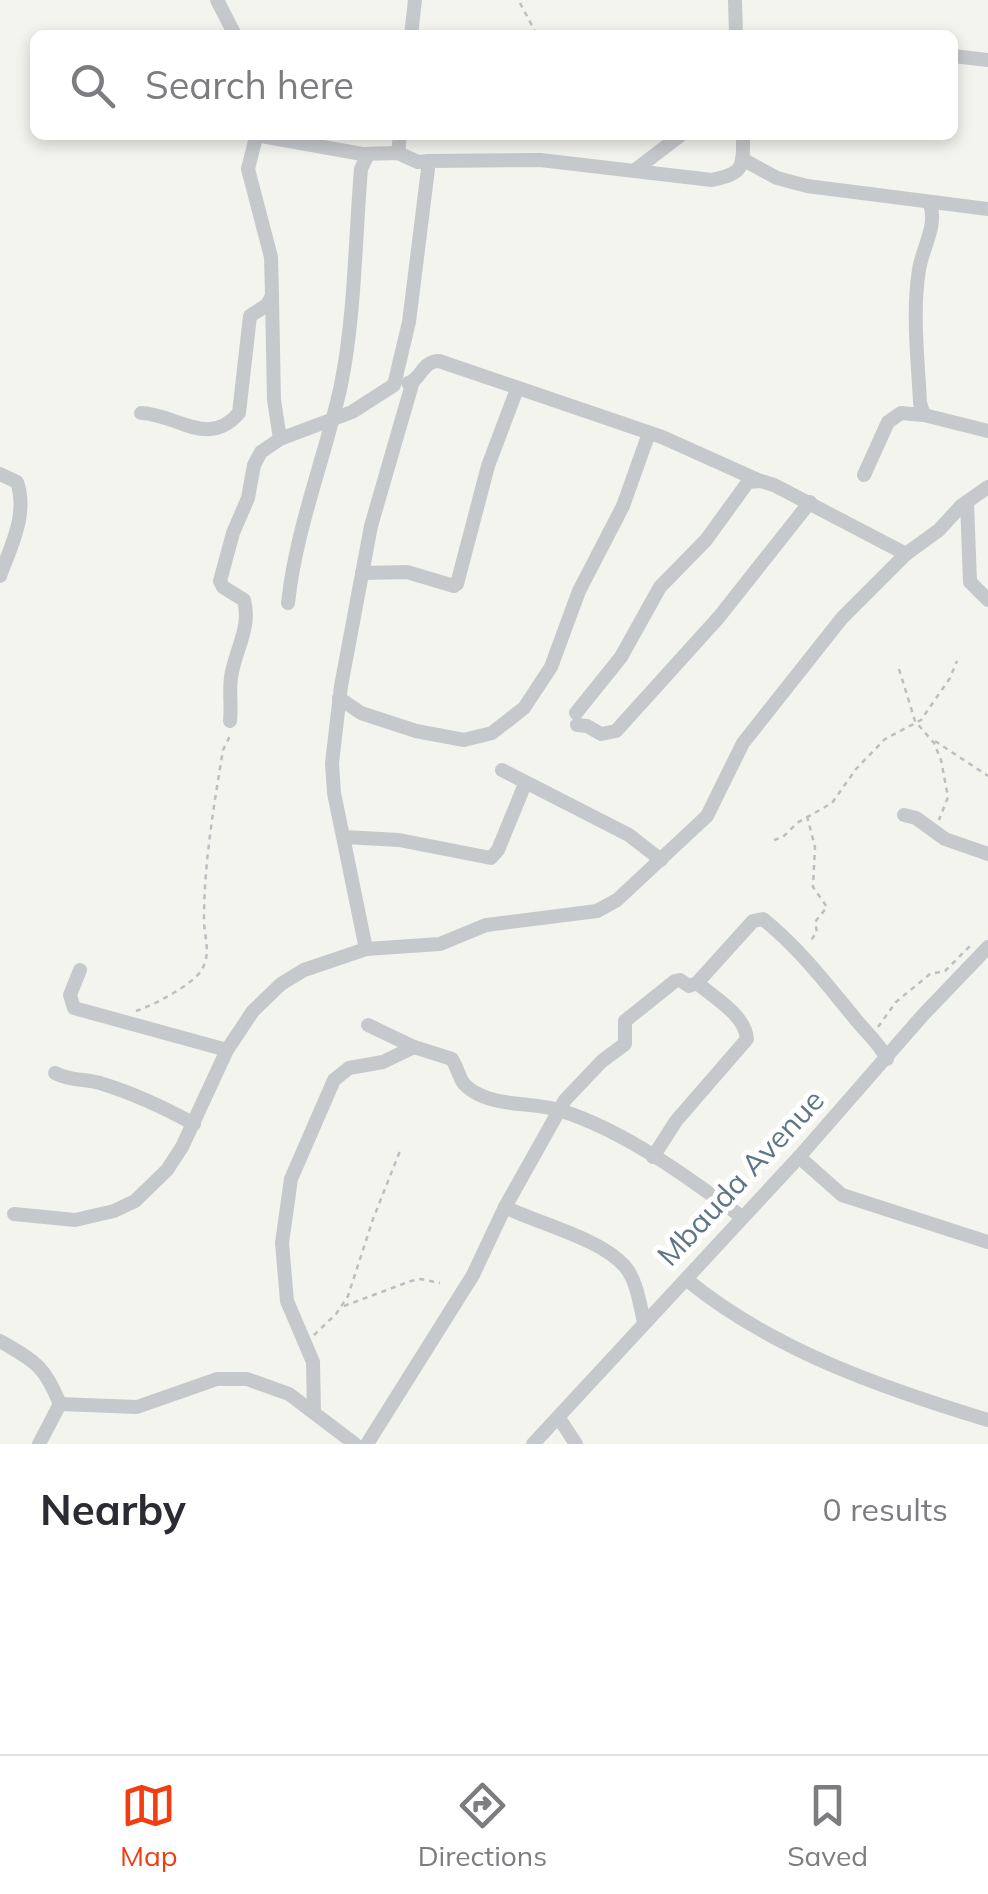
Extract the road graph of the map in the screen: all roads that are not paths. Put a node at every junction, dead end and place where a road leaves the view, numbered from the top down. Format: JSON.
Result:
{"nodes":[{"id":1,"x":216,"y":0,"type":"edge"},
{"id":2,"x":415,"y":0,"type":"edge"},
{"id":3,"x":734,"y":0,"type":"edge"},
{"id":4,"x":232,"y":30,"type":"edge"},
{"id":5,"x":412,"y":30,"type":"edge"},
{"id":6,"x":736,"y":30,"type":"edge"},
{"id":7,"x":958,"y":57,"type":"edge"},
{"id":8,"x":988,"y":60,"type":"edge"},
{"id":9,"x":255,"y":140,"type":"edge"},
{"id":10,"x":281,"y":140,"type":"edge"},
{"id":11,"x":399,"y":140,"type":"edge"},
{"id":12,"x":674,"y":140,"type":"edge"},
{"id":13,"x":743,"y":140,"type":"edge"},
{"id":14,"x":398,"y":153,"type":"junction"},
{"id":15,"x":368,"y":154,"type":"junction"},
{"id":16,"x":742,"y":159,"type":"junction"},
{"id":17,"x":429,"y":161,"type":"junction"},
{"id":18,"x":635,"y":170,"type":"junction"},
{"id":19,"x":929,"y":202,"type":"junction"},
{"id":20,"x":988,"y":209,"type":"edge"},
{"id":21,"x":272,"y":296,"type":"junction"},
{"id":22,"x":413,"y":382,"type":"junction"},
{"id":23,"x":394,"y":385,"type":"junction"},
{"id":24,"x":517,"y":388,"type":"junction"},
{"id":25,"x":141,"y":412,"type":"dead end"},
{"id":26,"x":924,"y":414,"type":"junction"},
{"id":27,"x":333,"y":422,"type":"junction"},
{"id":28,"x":988,"y":432,"type":"edge"},
{"id":29,"x":649,"y":433,"type":"junction"},
{"id":30,"x":280,"y":439,"type":"junction"},
{"id":31,"x":0,"y":474,"type":"edge"},
{"id":32,"x":864,"y":475,"type":"dead end"},
{"id":33,"x":760,"y":481,"type":"junction"},
{"id":34,"x":988,"y":487,"type":"edge"},
{"id":35,"x":810,"y":502,"type":"junction"},
{"id":36,"x":966,"y":502,"type":"junction"},
{"id":37,"x":906,"y":554,"type":"junction"},
{"id":38,"x":362,"y":573,"type":"junction"},
{"id":39,"x":0,"y":576,"type":"edge"},
{"id":40,"x":988,"y":600,"type":"edge"},
{"id":41,"x":288,"y":603,"type":"dead end"},
{"id":42,"x":340,"y":698,"type":"junction"},
{"id":43,"x":230,"y":728,"type":"road end"},
{"id":44,"x":502,"y":770,"type":"dead end"},
{"id":45,"x":525,"y":784,"type":"junction"},
{"id":46,"x":904,"y":815,"type":"dead end"},
{"id":47,"x":344,"y":836,"type":"junction"},
{"id":48,"x":988,"y":854,"type":"edge"},
{"id":49,"x":660,"y":860,"type":"junction"},
{"id":50,"x":982,"y":946,"type":"edge"},
{"id":51,"x":366,"y":949,"type":"junction"},
{"id":52,"x":80,"y":970,"type":"dead end"},
{"id":53,"x":697,"y":983,"type":"junction"},
{"id":54,"x":368,"y":1025,"type":"dead end"},
{"id":55,"x":414,"y":1048,"type":"junction"},
{"id":56,"x":227,"y":1050,"type":"junction"},
{"id":57,"x":887,"y":1058,"type":"junction"},
{"id":58,"x":56,"y":1073,"type":"dead end"},
{"id":59,"x":560,"y":1110,"type":"junction"},
{"id":60,"x":194,"y":1124,"type":"junction"},
{"id":61,"x":653,"y":1157,"type":"junction"},
{"id":62,"x":799,"y":1158,"type":"junction"},
{"id":63,"x":505,"y":1207,"type":"junction"},
{"id":64,"x":14,"y":1214,"type":"dead end"},
{"id":65,"x":742,"y":1217,"type":"junction"},
{"id":66,"x":988,"y":1242,"type":"edge"},
{"id":67,"x":686,"y":1280,"type":"junction"},
{"id":68,"x":644,"y":1322,"type":"junction"},
{"id":69,"x":0,"y":1340,"type":"edge"},
{"id":70,"x":60,"y":1404,"type":"junction"},
{"id":71,"x":314,"y":1413,"type":"junction"},
{"id":72,"x":558,"y":1418,"type":"junction"},
{"id":73,"x":988,"y":1420,"type":"edge"},
{"id":74,"x":39,"y":1444,"type":"edge"},
{"id":75,"x":355,"y":1444,"type":"edge"},
{"id":76,"x":366,"y":1444,"type":"edge"},
{"id":77,"x":533,"y":1444,"type":"edge"},
{"id":78,"x":576,"y":1444,"type":"edge"}],
"edges":[{"from":1,"to":4,"type":"street"},
{"from":2,"to":5,"type":"street"},
{"from":3,"to":6,"type":"street"},
{"from":7,"to":8,"type":"street"},
{"from":9,"to":21,"type":"street"},
{"from":10,"to":15,"type":"street"},
{"from":11,"to":14,"type":"street"},
{"from":12,"to":18,"type":"street"},
{"from":13,"to":16,"type":"street"},
{"from":14,"to":15,"type":"street"},
{"from":14,"to":17,"type":"street"},
{"from":15,"to":27,"type":"street"},
{"from":16,"to":18,"type":"street"},
{"from":16,"to":19,"type":"street"},
{"from":17,"to":18,"type":"street"},
{"from":17,"to":23,"type":"street"},
{"from":19,"to":20,"type":"street"},
{"from":19,"to":26,"type":"street"},
{"from":21,"to":25,"type":"street"},
{"from":21,"to":30,"type":"street"},
{"from":22,"to":23,"type":"street"},
{"from":22,"to":24,"type":"street"},
{"from":22,"to":38,"type":"street"},
{"from":23,"to":27,"type":"street"},
{"from":24,"to":29,"type":"street"},
{"from":24,"to":38,"type":"street"},
{"from":26,"to":28,"type":"street"},
{"from":26,"to":32,"type":"street"},
{"from":27,"to":30,"type":"street"},
{"from":27,"to":41,"type":"street"},
{"from":29,"to":33,"type":"street"},
{"from":29,"to":42,"type":"street"},
{"from":30,"to":43,"type":"street"},
{"from":31,"to":39,"type":"street"},
{"from":33,"to":35,"type":"street"},
{"from":33,"to":35,"type":"street"},
{"from":34,"to":36,"type":"street"},
{"from":35,"to":37,"type":"street"},
{"from":36,"to":37,"type":"street"},
{"from":36,"to":40,"type":"street"},
{"from":37,"to":49,"type":"street"},
{"from":38,"to":42,"type":"street"},
{"from":42,"to":47,"type":"street"},
{"from":44,"to":45,"type":"street"},
{"from":45,"to":47,"type":"street"},
{"from":45,"to":49,"type":"street"},
{"from":46,"to":48,"type":"street"},
{"from":47,"to":51,"type":"street"},
{"from":49,"to":51,"type":"street"},
{"from":50,"to":57,"type":"street","name":"Mbauda Avenue"},
{"from":51,"to":56,"type":"street"},
{"from":52,"to":56,"type":"street"},
{"from":53,"to":57,"type":"street"},
{"from":53,"to":59,"type":"street"},
{"from":53,"to":61,"type":"street"},
{"from":54,"to":55,"type":"street"},
{"from":55,"to":59,"type":"street"},
{"from":55,"to":71,"type":"street"},
{"from":56,"to":60,"type":"street"},
{"from":57,"to":62,"type":"street","name":"Mbauda Avenue"},
{"from":58,"to":60,"type":"street"},
{"from":59,"to":61,"type":"street"},
{"from":59,"to":63,"type":"street"},
{"from":60,"to":64,"type":"street"},
{"from":61,"to":65,"type":"street"},
{"from":62,"to":65,"type":"street","name":"Mbauda Avenue"},
{"from":62,"to":66,"type":"street"},
{"from":63,"to":68,"type":"street"},
{"from":63,"to":76,"type":"street"},
{"from":65,"to":67,"type":"street","name":"Mbauda Avenue"},
{"from":67,"to":68,"type":"street","name":"Mbauda Avenue"},
{"from":67,"to":73,"type":"street"},
{"from":68,"to":72,"type":"street","name":"Mbauda Avenue"},
{"from":69,"to":70,"type":"street"},
{"from":70,"to":71,"type":"street"},
{"from":70,"to":74,"type":"street"},
{"from":71,"to":75,"type":"street"},
{"from":72,"to":77,"type":"street","name":"Mbauda Avenue"},
{"from":72,"to":78,"type":"street"}]}
